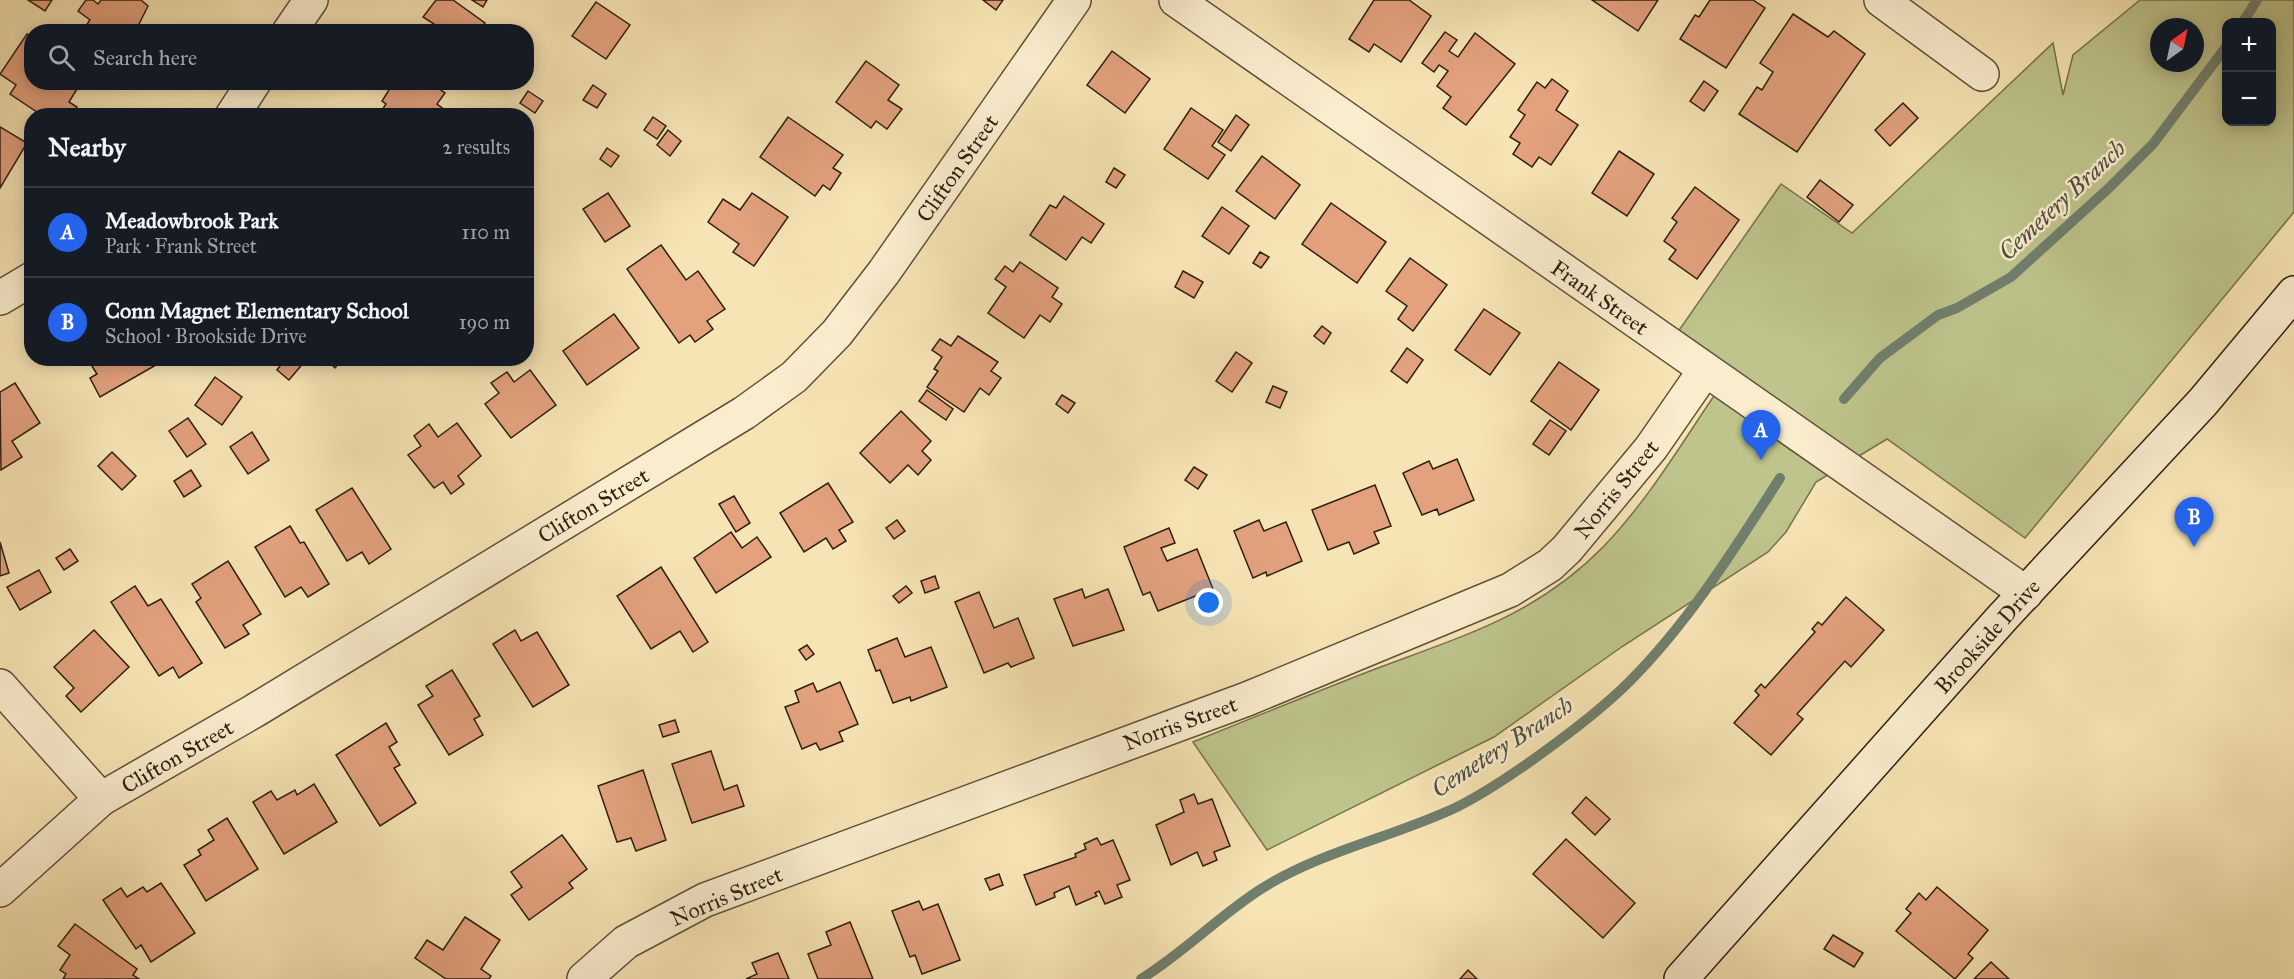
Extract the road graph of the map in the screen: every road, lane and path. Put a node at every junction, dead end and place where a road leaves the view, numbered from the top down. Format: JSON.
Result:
{"nodes":[{"id":1,"x":311,"y":0,"type":"edge"},
{"id":2,"x":1074,"y":0,"type":"edge"},
{"id":3,"x":1176,"y":0,"type":"edge"},
{"id":4,"x":1881,"y":0,"type":"edge"},
{"id":5,"x":294,"y":24,"type":"edge"},
{"id":6,"x":1982,"y":74,"type":"dead end"},
{"id":7,"x":249,"y":90,"type":"edge"},
{"id":8,"x":237,"y":108,"type":"edge"},
{"id":9,"x":24,"y":284,"type":"edge"},
{"id":10,"x":2294,"y":293,"type":"edge"},
{"id":11,"x":0,"y":298,"type":"edge"},
{"id":12,"x":1705,"y":370,"type":"junction"},
{"id":13,"x":2026,"y":593,"type":"junction"},
{"id":14,"x":0,"y":686,"type":"edge"},
{"id":15,"x":101,"y":799,"type":"junction"},
{"id":16,"x":0,"y":890,"type":"edge"},
{"id":17,"x":584,"y":979,"type":"edge"},
{"id":18,"x":1681,"y":979,"type":"edge"}],
"edges":[{"from":1,"to":5,"type":"street"},
{"from":2,"to":15,"type":"street","name":"Clifton Street"},
{"from":3,"to":12,"type":"street","name":"Frank Street"},
{"from":4,"to":6,"type":"street"},
{"from":7,"to":8,"type":"street"},
{"from":9,"to":11,"type":"street"},
{"from":10,"to":13,"type":"street","name":"Brookside Drive"},
{"from":12,"to":13,"type":"street","name":"Frank Street"},
{"from":12,"to":17,"type":"street","name":"Norris Street"},
{"from":13,"to":18,"type":"street","name":"Brookside Drive"},
{"from":14,"to":15,"type":"street"},
{"from":15,"to":16,"type":"street","name":"Clifton Street"}]}
